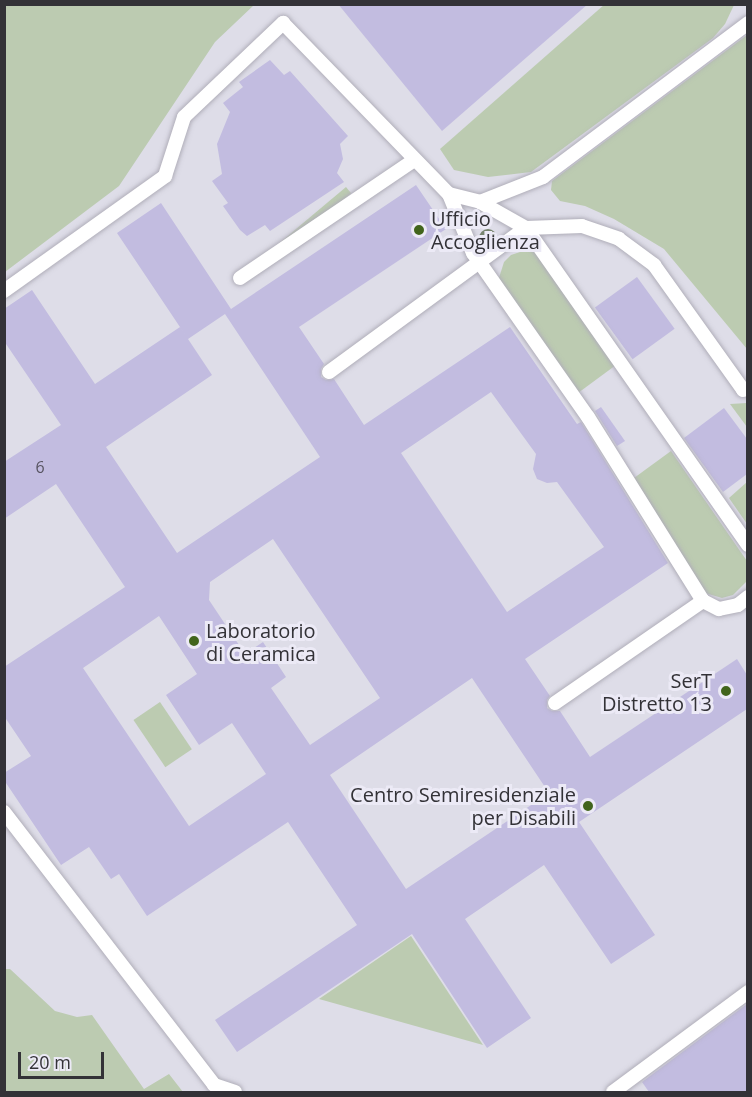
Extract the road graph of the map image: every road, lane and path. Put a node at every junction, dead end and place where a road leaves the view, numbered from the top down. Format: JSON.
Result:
{"nodes":[{"id":1,"x":747,"y":23,"type":"edge"},
{"id":2,"x":414,"y":160,"type":"junction"},
{"id":3,"x":448,"y":194,"type":"junction"},
{"id":4,"x":480,"y":202,"type":"junction"},
{"id":5,"x":526,"y":228,"type":"junction"},
{"id":6,"x":480,"y":263,"type":"junction"},
{"id":7,"x":240,"y":278,"type":"dead end"},
{"id":8,"x":4,"y":291,"type":"edge"},
{"id":9,"x":329,"y":372,"type":"dead end"},
{"id":10,"x":747,"y":389,"type":"edge"},
{"id":11,"x":747,"y":544,"type":"edge"},
{"id":12,"x":747,"y":597,"type":"edge"},
{"id":13,"x":703,"y":601,"type":"junction"},
{"id":14,"x":555,"y":703,"type":"dead end"},
{"id":15,"x":4,"y":812,"type":"edge"},
{"id":16,"x":747,"y":992,"type":"edge"},
{"id":17,"x":235,"y":1092,"type":"edge"},
{"id":18,"x":612,"y":1092,"type":"edge"}],
"edges":[{"from":1,"to":4,"type":"lane"},
{"from":2,"to":3,"type":"lane"},
{"from":2,"to":7,"type":"lane"},
{"from":2,"to":8,"type":"lane"},
{"from":3,"to":4,"type":"lane"},
{"from":3,"to":6,"type":"lane"},
{"from":4,"to":5,"type":"lane"},
{"from":5,"to":6,"type":"lane"},
{"from":5,"to":10,"type":"lane"},
{"from":5,"to":11,"type":"lane"},
{"from":6,"to":9,"type":"lane"},
{"from":6,"to":13,"type":"lane"},
{"from":12,"to":13,"type":"lane"},
{"from":13,"to":14,"type":"lane"},
{"from":15,"to":17,"type":"lane"},
{"from":16,"to":18,"type":"lane"}]}
